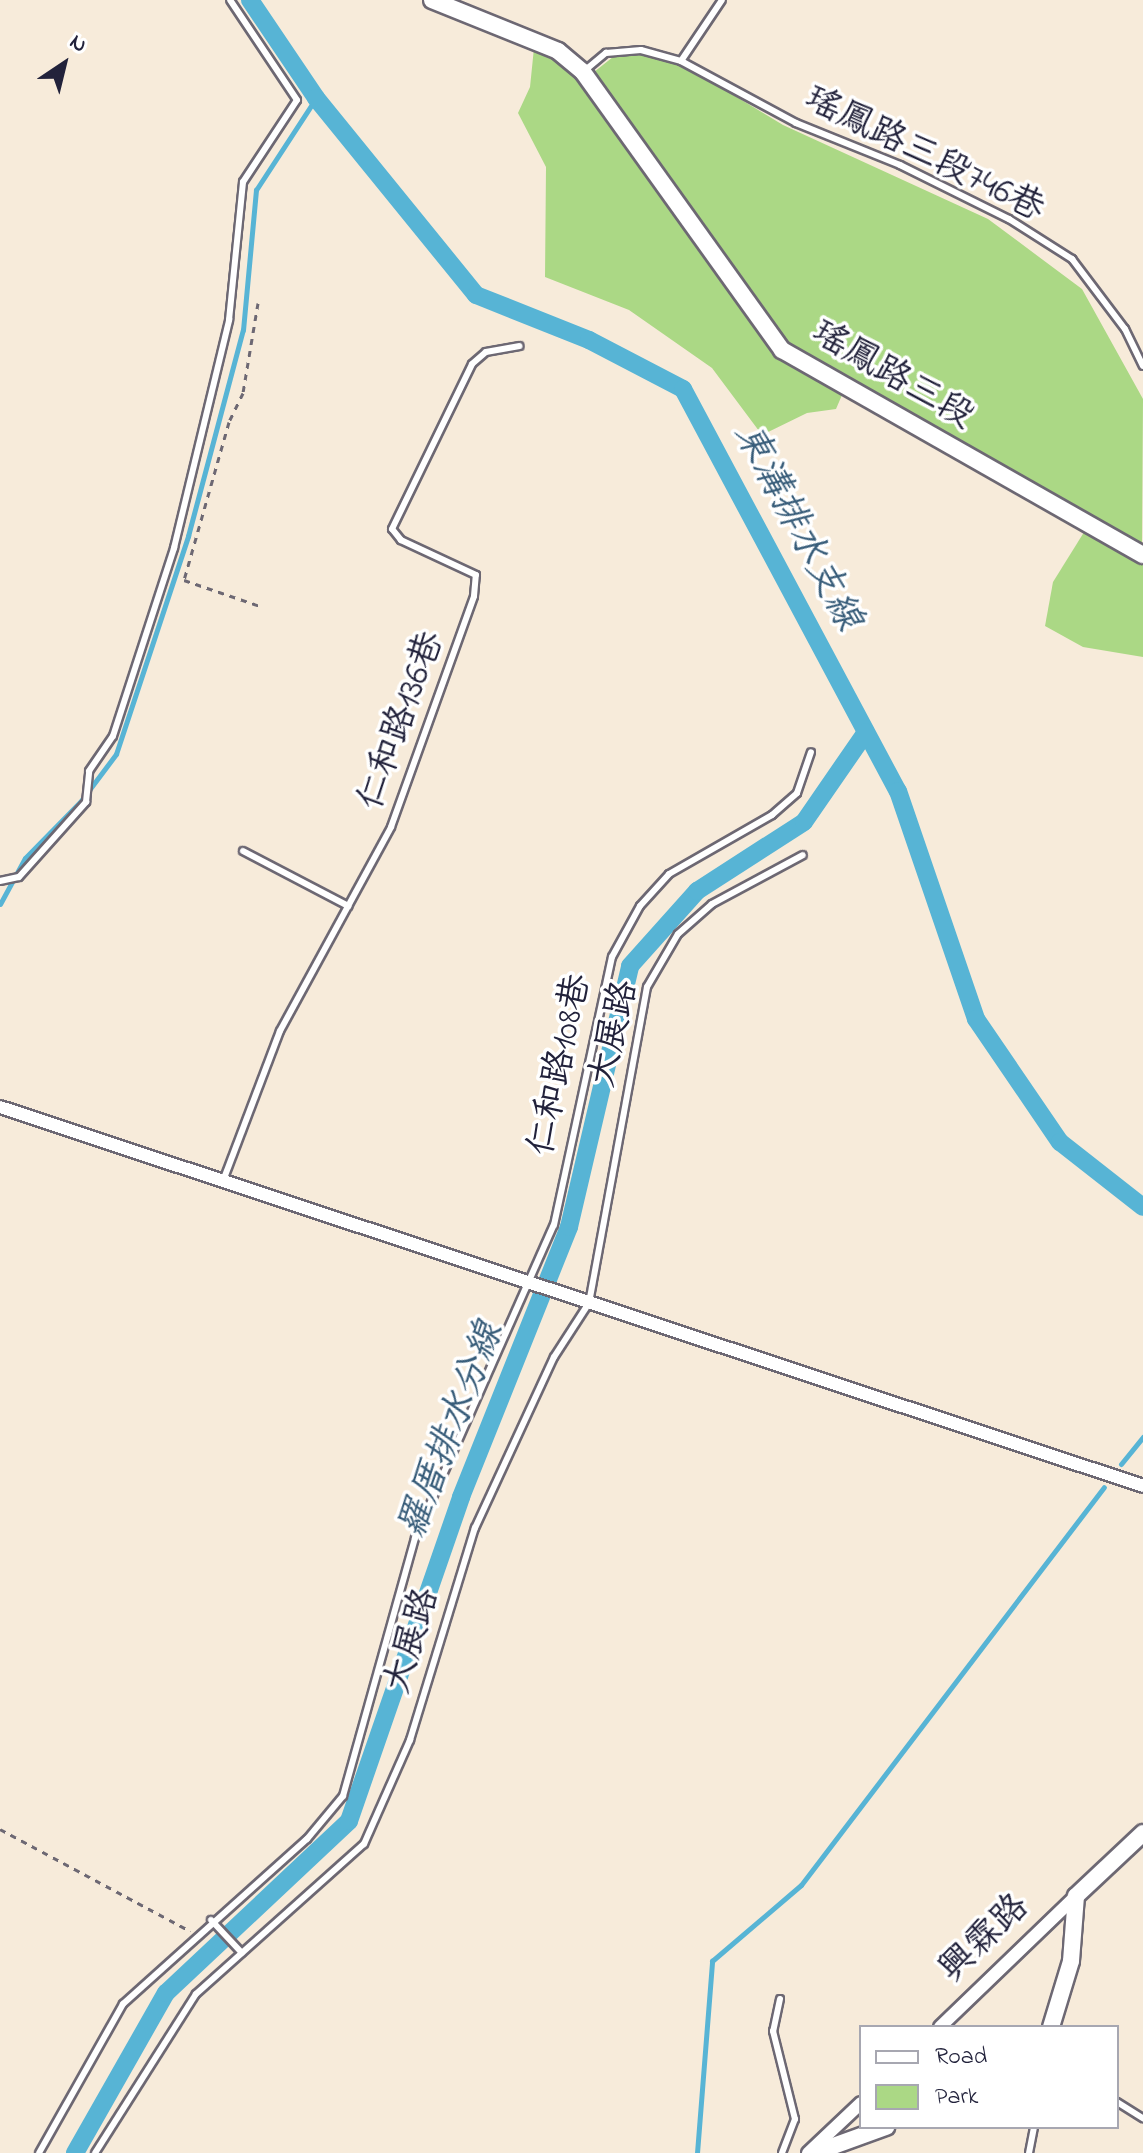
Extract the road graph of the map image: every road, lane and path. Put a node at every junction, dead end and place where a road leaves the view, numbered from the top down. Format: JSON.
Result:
{"nodes":[{"id":1,"x":230,"y":0,"type":"edge"},
{"id":2,"x":432,"y":0,"type":"edge"},
{"id":3,"x":722,"y":0,"type":"edge"},
{"id":4,"x":681,"y":61,"type":"junction"},
{"id":5,"x":583,"y":72,"type":"junction"},
{"id":6,"x":258,"y":303,"type":"dead end"},
{"id":7,"x":519,"y":346,"type":"dead end"},
{"id":8,"x":1143,"y":366,"type":"edge"},
{"id":9,"x":1143,"y":555,"type":"edge"},
{"id":10,"x":260,"y":606,"type":"dead end"},
{"id":11,"x":811,"y":752,"type":"dead end"},
{"id":12,"x":243,"y":851,"type":"dead end"},
{"id":13,"x":803,"y":855,"type":"dead end"},
{"id":14,"x":0,"y":881,"type":"edge"},
{"id":15,"x":348,"y":906,"type":"junction"},
{"id":16,"x":0,"y":1107,"type":"edge"},
{"id":17,"x":223,"y":1181,"type":"junction"},
{"id":18,"x":530,"y":1284,"type":"junction"},
{"id":19,"x":584,"y":1302,"type":"junction"},
{"id":20,"x":1143,"y":1486,"type":"edge"},
{"id":21,"x":0,"y":1829,"type":"edge"},
{"id":22,"x":1143,"y":1833,"type":"edge"},
{"id":23,"x":1076,"y":1896,"type":"junction"},
{"id":24,"x":211,"y":1920,"type":"junction"},
{"id":25,"x":197,"y":1934,"type":"junction"},
{"id":26,"x":242,"y":1953,"type":"junction"},
{"id":27,"x":780,"y":1999,"type":"dead end"},
{"id":28,"x":942,"y":2025,"type":"edge"},
{"id":29,"x":1052,"y":2025,"type":"edge"},
{"id":30,"x":1119,"y":2103,"type":"edge"},
{"id":31,"x":859,"y":2105,"type":"edge"},
{"id":32,"x":1143,"y":2118,"type":"edge"},
{"id":33,"x":880,"y":2129,"type":"edge"},
{"id":34,"x":1034,"y":2129,"type":"edge"},
{"id":35,"x":39,"y":2153,"type":"edge"},
{"id":36,"x":95,"y":2153,"type":"edge"},
{"id":37,"x":782,"y":2153,"type":"edge"},
{"id":38,"x":811,"y":2153,"type":"edge"},
{"id":39,"x":1029,"y":2153,"type":"edge"}],
"edges":[{"from":1,"to":14,"type":"lane"},
{"from":2,"to":5,"type":"street","name":"瑤鳳路三段"},
{"from":3,"to":4,"type":"lane"},
{"from":4,"to":5,"type":"lane","name":"瑤鳳路三段746巷"},
{"from":4,"to":8,"type":"lane","name":"瑤鳳路三段746巷"},
{"from":5,"to":9,"type":"street","name":"瑤鳳路三段"},
{"from":6,"to":10,"type":"path"},
{"from":7,"to":15,"type":"lane","name":"仁和路136巷"},
{"from":11,"to":18,"type":"lane","name":"仁和路108巷"},
{"from":12,"to":15,"type":"lane"},
{"from":13,"to":19,"type":"lane","name":"大展路"},
{"from":15,"to":17,"type":"lane","name":"仁和路136巷"},
{"from":16,"to":17,"type":"street"},
{"from":17,"to":18,"type":"street"},
{"from":18,"to":19,"type":"street"},
{"from":18,"to":24,"type":"lane","name":"仁和路108巷"},
{"from":19,"to":20,"type":"street"},
{"from":19,"to":26,"type":"lane","name":"大展路"},
{"from":21,"to":25,"type":"path"},
{"from":22,"to":23,"type":"street","name":"興霖路"},
{"from":23,"to":28,"type":"street","name":"興霖路"},
{"from":23,"to":29,"type":"street","name":"興霖路"},
{"from":24,"to":25,"type":"lane","name":"仁和路108巷"},
{"from":24,"to":26,"type":"lane"},
{"from":25,"to":35,"type":"lane","name":"仁和路108巷"},
{"from":26,"to":36,"type":"lane","name":"大展路"},
{"from":27,"to":37,"type":"lane"},
{"from":30,"to":32,"type":"lane"},
{"from":31,"to":38,"type":"street"},
{"from":33,"to":38,"type":"street"},
{"from":34,"to":39,"type":"lane"}]}
